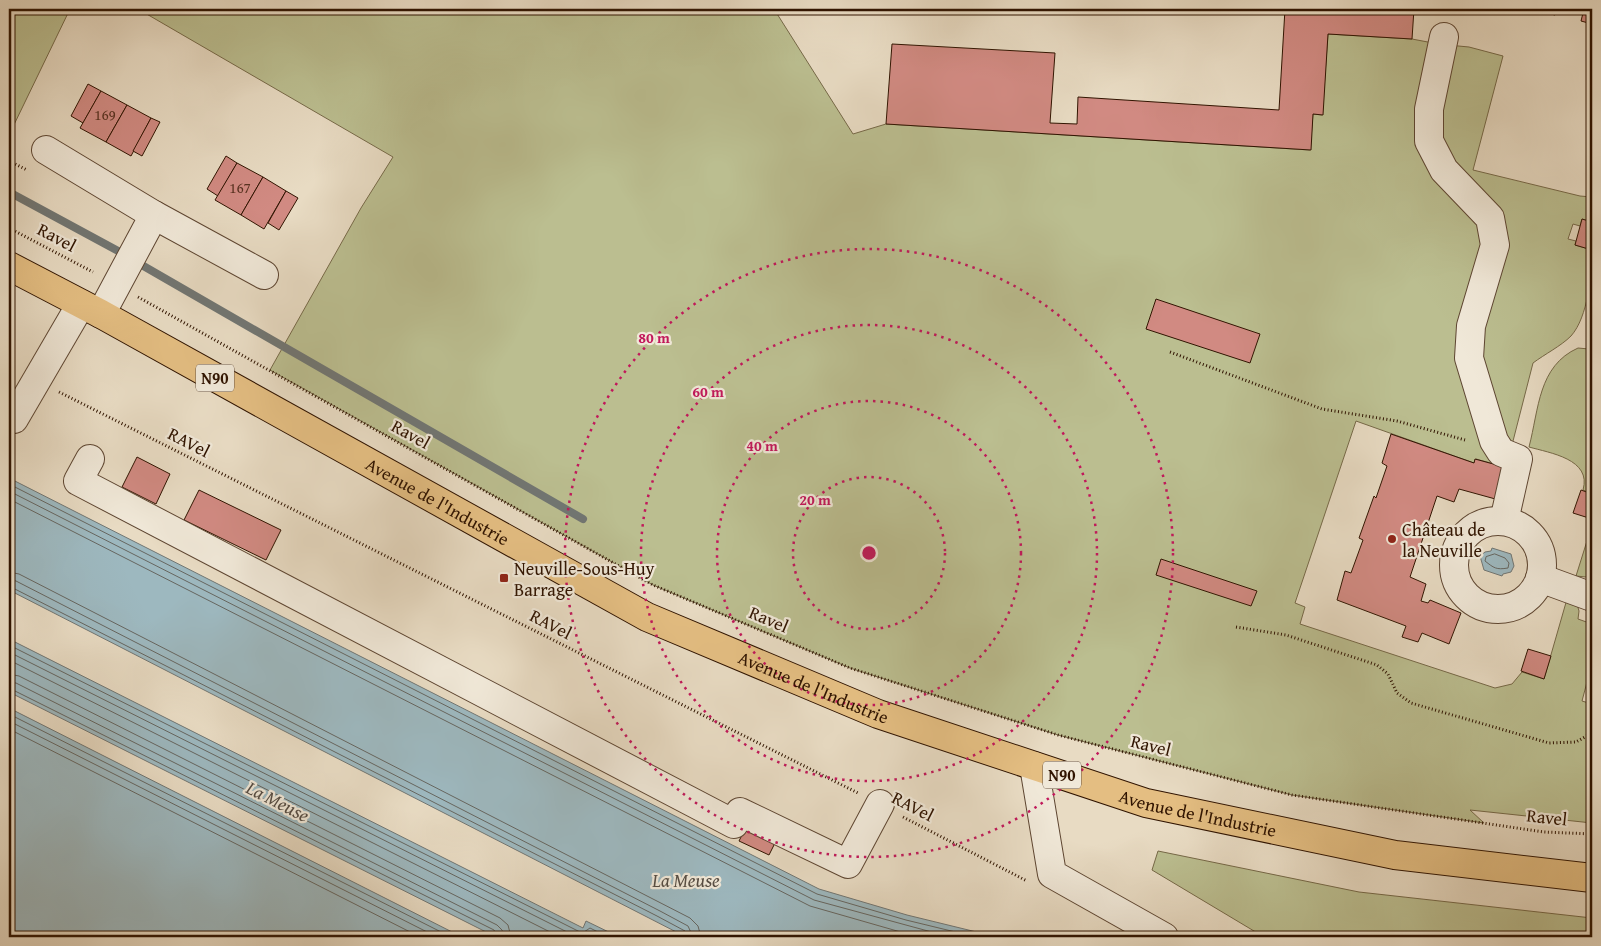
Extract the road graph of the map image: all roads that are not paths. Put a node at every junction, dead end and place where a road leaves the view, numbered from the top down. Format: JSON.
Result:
{"nodes":[{"id":1,"x":1444,"y":37,"type":"dead end"},
{"id":2,"x":46,"y":150,"type":"dead end"},
{"id":3,"x":154,"y":215,"type":"junction"},
{"id":4,"x":9,"y":266,"type":"edge"},
{"id":5,"x":264,"y":275,"type":"dead end"},
{"id":6,"x":91,"y":309,"type":"junction"},
{"id":7,"x":14,"y":419,"type":"dead end"},
{"id":8,"x":90,"y":458,"type":"dead end"},
{"id":9,"x":1504,"y":521,"type":"junction"},
{"id":10,"x":1540,"y":578,"type":"junction"},
{"id":11,"x":1592,"y":597,"type":"edge"},
{"id":12,"x":1034,"y":766,"type":"junction"},
{"id":13,"x":880,"y":804,"type":"road end"},
{"id":14,"x":1592,"y":878,"type":"edge"},
{"id":15,"x":1164,"y":937,"type":"edge"}],
"edges":[{"from":1,"to":9,"type":"street"},
{"from":2,"to":3,"type":"street"},
{"from":3,"to":5,"type":"street"},
{"from":3,"to":6,"type":"street"},
{"from":4,"to":6,"type":"main road","name":"Avenue de l'Industrie","number":"N90"},
{"from":6,"to":7,"type":"street"},
{"from":6,"to":12,"type":"main road","name":"Avenue de l'Industrie","number":"N90"},
{"from":8,"to":13,"type":"street"},
{"from":9,"to":10,"type":"street"},
{"from":9,"to":10,"type":"street"},
{"from":10,"to":11,"type":"street"},
{"from":12,"to":14,"type":"main road","name":"Avenue de l'Industrie","number":"N90"},
{"from":12,"to":15,"type":"street"}]}
